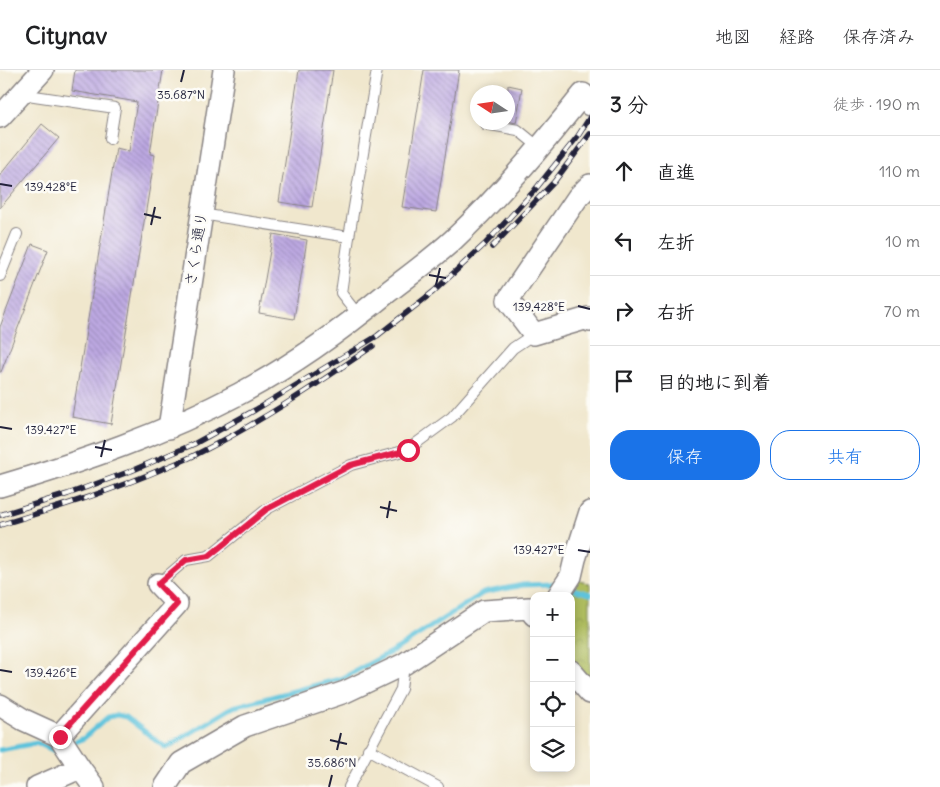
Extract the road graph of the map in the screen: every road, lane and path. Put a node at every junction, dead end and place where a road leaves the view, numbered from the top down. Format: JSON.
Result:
{"nodes":[{"id":1,"x":43,"y":70,"type":"edge"},
{"id":2,"x":224,"y":70,"type":"edge"},
{"id":3,"x":378,"y":70,"type":"edge"},
{"id":4,"x":21,"y":94,"type":"junction"},
{"id":5,"x":588,"y":94,"type":"edge"},
{"id":6,"x":0,"y":117,"type":"edge"},
{"id":7,"x":515,"y":129,"type":"edge"},
{"id":8,"x":110,"y":139,"type":"dead end"},
{"id":9,"x":540,"y":148,"type":"junction"},
{"id":10,"x":590,"y":186,"type":"edge"},
{"id":11,"x":201,"y":214,"type":"junction"},
{"id":12,"x":18,"y":234,"type":"dead end"},
{"id":13,"x":349,"y":237,"type":"junction"},
{"id":14,"x":0,"y":276,"type":"edge"},
{"id":15,"x":359,"y":316,"type":"junction"},
{"id":16,"x":590,"y":321,"type":"edge"},
{"id":17,"x":534,"y":334,"type":"junction"},
{"id":18,"x":168,"y":428,"type":"junction"},
{"id":19,"x":0,"y":486,"type":"edge"},
{"id":20,"x":590,"y":512,"type":"edge"},
{"id":21,"x":579,"y":567,"type":"edge"},
{"id":22,"x":158,"y":584,"type":"joint"},
{"id":23,"x":561,"y":592,"type":"edge"},
{"id":24,"x":530,"y":610,"type":"edge"},
{"id":25,"x":404,"y":664,"type":"junction"},
{"id":26,"x":575,"y":675,"type":"edge"},
{"id":27,"x":590,"y":692,"type":"edge"},
{"id":28,"x":0,"y":705,"type":"edge"},
{"id":29,"x":59,"y":737,"type":"junction"},
{"id":30,"x":368,"y":749,"type":"junction"},
{"id":31,"x":76,"y":762,"type":"junction"},
{"id":32,"x":37,"y":787,"type":"edge"},
{"id":33,"x":94,"y":787,"type":"edge"},
{"id":34,"x":165,"y":787,"type":"edge"},
{"id":35,"x":349,"y":787,"type":"edge"},
{"id":36,"x":438,"y":787,"type":"edge"}],
"edges":[{"from":1,"to":4,"type":"street"},
{"from":2,"to":11,"type":"street","name":"さくら通り"},
{"from":3,"to":13,"type":"lane"},
{"from":4,"to":6,"type":"street"},
{"from":4,"to":8,"type":"lane"},
{"from":5,"to":9,"type":"street"},
{"from":7,"to":9,"type":"lane"},
{"from":9,"to":15,"type":"street"},
{"from":10,"to":17,"type":"street"},
{"from":11,"to":13,"type":"lane"},
{"from":11,"to":18,"type":"street","name":"さくら通り"},
{"from":12,"to":14,"type":"lane"},
{"from":13,"to":15,"type":"lane"},
{"from":15,"to":18,"type":"street"},
{"from":16,"to":17,"type":"street"},
{"from":17,"to":22,"type":"lane"},
{"from":18,"to":19,"type":"street"},
{"from":20,"to":21,"type":"street"},
{"from":21,"to":23,"type":"street"},
{"from":22,"to":29,"type":"street"},
{"from":24,"to":25,"type":"street"},
{"from":25,"to":30,"type":"lane"},
{"from":25,"to":34,"type":"street"},
{"from":26,"to":27,"type":"street"},
{"from":28,"to":29,"type":"street"},
{"from":29,"to":31,"type":"street"},
{"from":30,"to":35,"type":"lane"},
{"from":30,"to":36,"type":"lane"},
{"from":31,"to":32,"type":"street"},
{"from":31,"to":33,"type":"street"}]}
